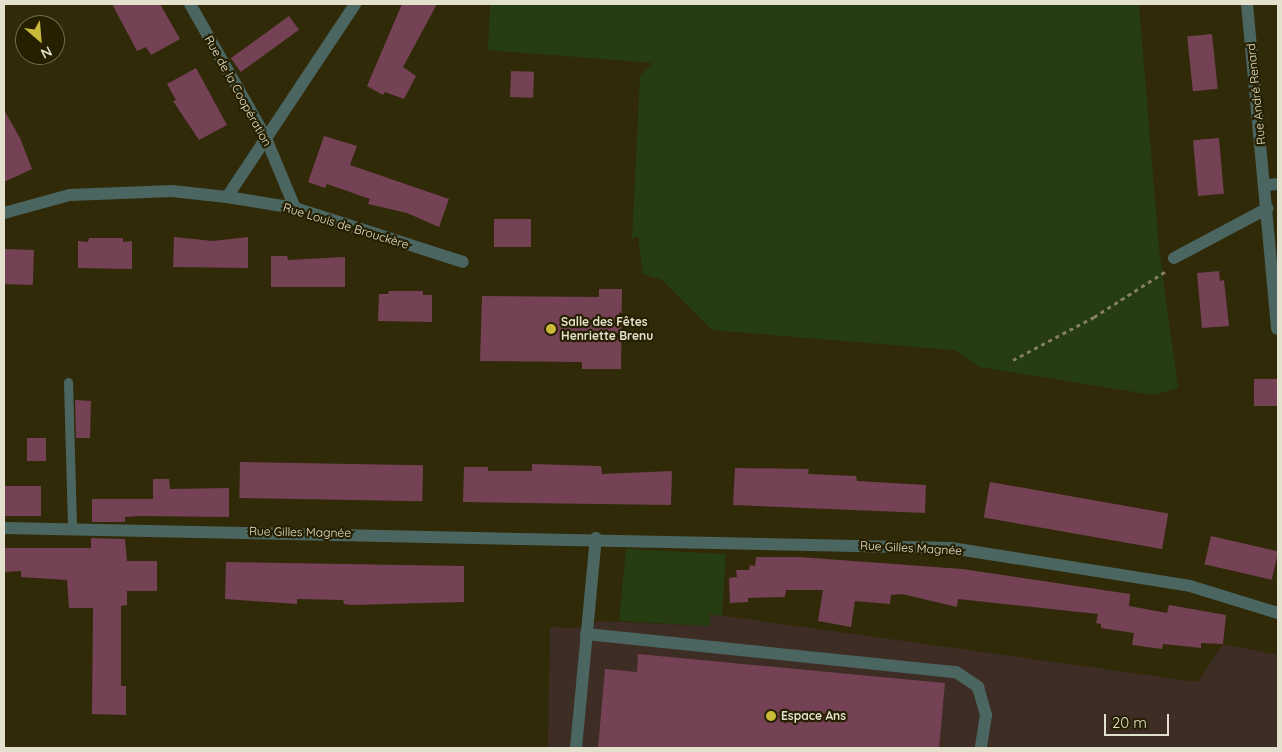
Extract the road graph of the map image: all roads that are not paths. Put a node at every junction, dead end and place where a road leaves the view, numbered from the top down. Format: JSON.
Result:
{"nodes":[{"id":1,"x":190,"y":4,"type":"edge"},
{"id":2,"x":355,"y":4,"type":"edge"},
{"id":3,"x":1247,"y":4,"type":"edge"},
{"id":4,"x":265,"y":136,"type":"junction"},
{"id":5,"x":1272,"y":184,"type":"edge"},
{"id":6,"x":228,"y":197,"type":"junction"},
{"id":7,"x":295,"y":208,"type":"junction"},
{"id":8,"x":1268,"y":208,"type":"junction"},
{"id":9,"x":4,"y":214,"type":"edge"},
{"id":10,"x":1174,"y":258,"type":"road end"},
{"id":11,"x":463,"y":262,"type":"dead end"},
{"id":12,"x":1277,"y":329,"type":"edge"},
{"id":13,"x":68,"y":382,"type":"dead end"},
{"id":14,"x":4,"y":528,"type":"edge"},
{"id":15,"x":72,"y":528,"type":"junction"},
{"id":16,"x":596,"y":538,"type":"junction"},
{"id":17,"x":1278,"y":612,"type":"edge"},
{"id":18,"x":586,"y":634,"type":"junction"},
{"id":19,"x":576,"y":748,"type":"edge"},
{"id":20,"x":981,"y":748,"type":"edge"}],
"edges":[{"from":1,"to":4,"type":"street","name":"Rue de la Coopération"},
{"from":2,"to":4,"type":"street"},
{"from":3,"to":5,"type":"street","name":"Rue André Renard"},
{"from":4,"to":6,"type":"street"},
{"from":4,"to":7,"type":"street","name":"Rue de la Coopération"},
{"from":5,"to":8,"type":"street","name":"Rue André Renard"},
{"from":6,"to":7,"type":"street","name":"Rue Louis de Brouckère"},
{"from":6,"to":9,"type":"street","name":"Rue Louis de Brouckère"},
{"from":7,"to":11,"type":"street","name":"Rue Louis de Brouckère"},
{"from":8,"to":10,"type":"street"},
{"from":8,"to":12,"type":"street","name":"Rue André Renard"},
{"from":13,"to":15,"type":"lane"},
{"from":14,"to":15,"type":"street","name":"Rue Gilles Magnée"},
{"from":15,"to":16,"type":"street","name":"Rue Gilles Magnée"},
{"from":16,"to":17,"type":"street","name":"Rue Gilles Magnée"},
{"from":16,"to":18,"type":"street"},
{"from":18,"to":19,"type":"street"},
{"from":18,"to":20,"type":"street"}]}
